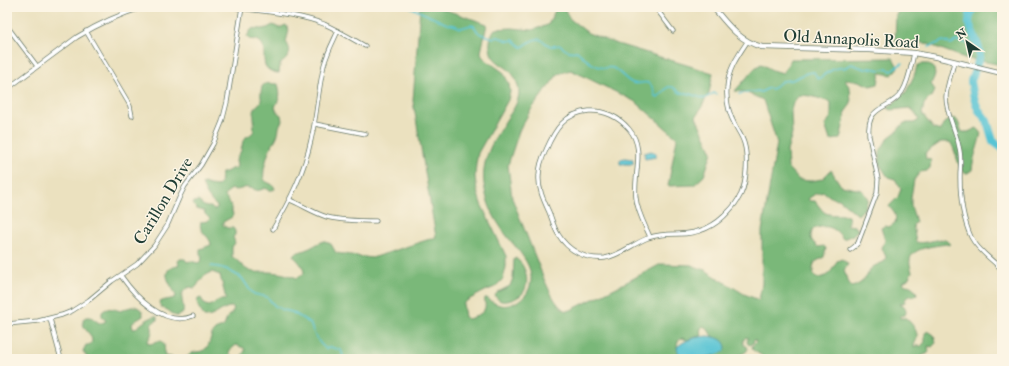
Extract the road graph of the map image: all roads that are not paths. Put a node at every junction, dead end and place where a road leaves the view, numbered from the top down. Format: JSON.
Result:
{"nodes":[{"id":1,"x":144,"y":7,"type":"edge"},
{"id":2,"x":232,"y":7,"type":"edge"},
{"id":3,"x":655,"y":7,"type":"edge"},
{"id":4,"x":713,"y":7,"type":"edge"},
{"id":5,"x":241,"y":8,"type":"edge"},
{"id":6,"x":7,"y":26,"type":"edge"},
{"id":7,"x":86,"y":31,"type":"junction"},
{"id":8,"x":338,"y":31,"type":"junction"},
{"id":9,"x":673,"y":31,"type":"dead end"},
{"id":10,"x":747,"y":42,"type":"junction"},
{"id":11,"x":365,"y":46,"type":"dead end"},
{"id":12,"x":914,"y":53,"type":"junction"},
{"id":13,"x":954,"y":62,"type":"junction"},
{"id":14,"x":37,"y":66,"type":"junction"},
{"id":15,"x":1002,"y":74,"type":"edge"},
{"id":16,"x":7,"y":89,"type":"edge"},
{"id":17,"x":132,"y":116,"type":"dead end"},
{"id":18,"x":315,"y":124,"type":"junction"},
{"id":19,"x":366,"y":134,"type":"dead end"},
{"id":20,"x":290,"y":200,"type":"junction"},
{"id":21,"x":376,"y":221,"type":"dead end"},
{"id":22,"x":273,"y":229,"type":"dead end"},
{"id":23,"x":650,"y":237,"type":"junction"},
{"id":24,"x":850,"y":250,"type":"dead end"},
{"id":25,"x":1002,"y":270,"type":"edge"},
{"id":26,"x":120,"y":276,"type":"junction"},
{"id":27,"x":193,"y":316,"type":"dead end"},
{"id":28,"x":50,"y":319,"type":"junction"},
{"id":29,"x":7,"y":324,"type":"edge"},
{"id":30,"x":61,"y":359,"type":"edge"}],
"edges":[{"from":1,"to":7,"type":"street"},
{"from":2,"to":5,"type":"street"},
{"from":3,"to":9,"type":"street"},
{"from":4,"to":10,"type":"street","name":"Old Annapolis Road"},
{"from":5,"to":8,"type":"street"},
{"from":5,"to":26,"type":"street","name":"Carillon Drive"},
{"from":6,"to":14,"type":"street"},
{"from":7,"to":14,"type":"street"},
{"from":7,"to":17,"type":"street"},
{"from":8,"to":11,"type":"street"},
{"from":8,"to":18,"type":"street"},
{"from":10,"to":12,"type":"street","name":"Old Annapolis Road"},
{"from":10,"to":23,"type":"street"},
{"from":12,"to":13,"type":"street","name":"Old Annapolis Road"},
{"from":12,"to":24,"type":"street"},
{"from":13,"to":15,"type":"street","name":"Old Annapolis Road"},
{"from":13,"to":25,"type":"street"},
{"from":14,"to":16,"type":"street"},
{"from":18,"to":19,"type":"street"},
{"from":18,"to":20,"type":"street"},
{"from":20,"to":21,"type":"street"},
{"from":20,"to":22,"type":"street"},
{"from":23,"to":23,"type":"street"},
{"from":26,"to":27,"type":"street"},
{"from":26,"to":28,"type":"street","name":"Carillon Drive"},
{"from":28,"to":29,"type":"street","name":"Carillon Drive"},
{"from":28,"to":30,"type":"street"}]}
